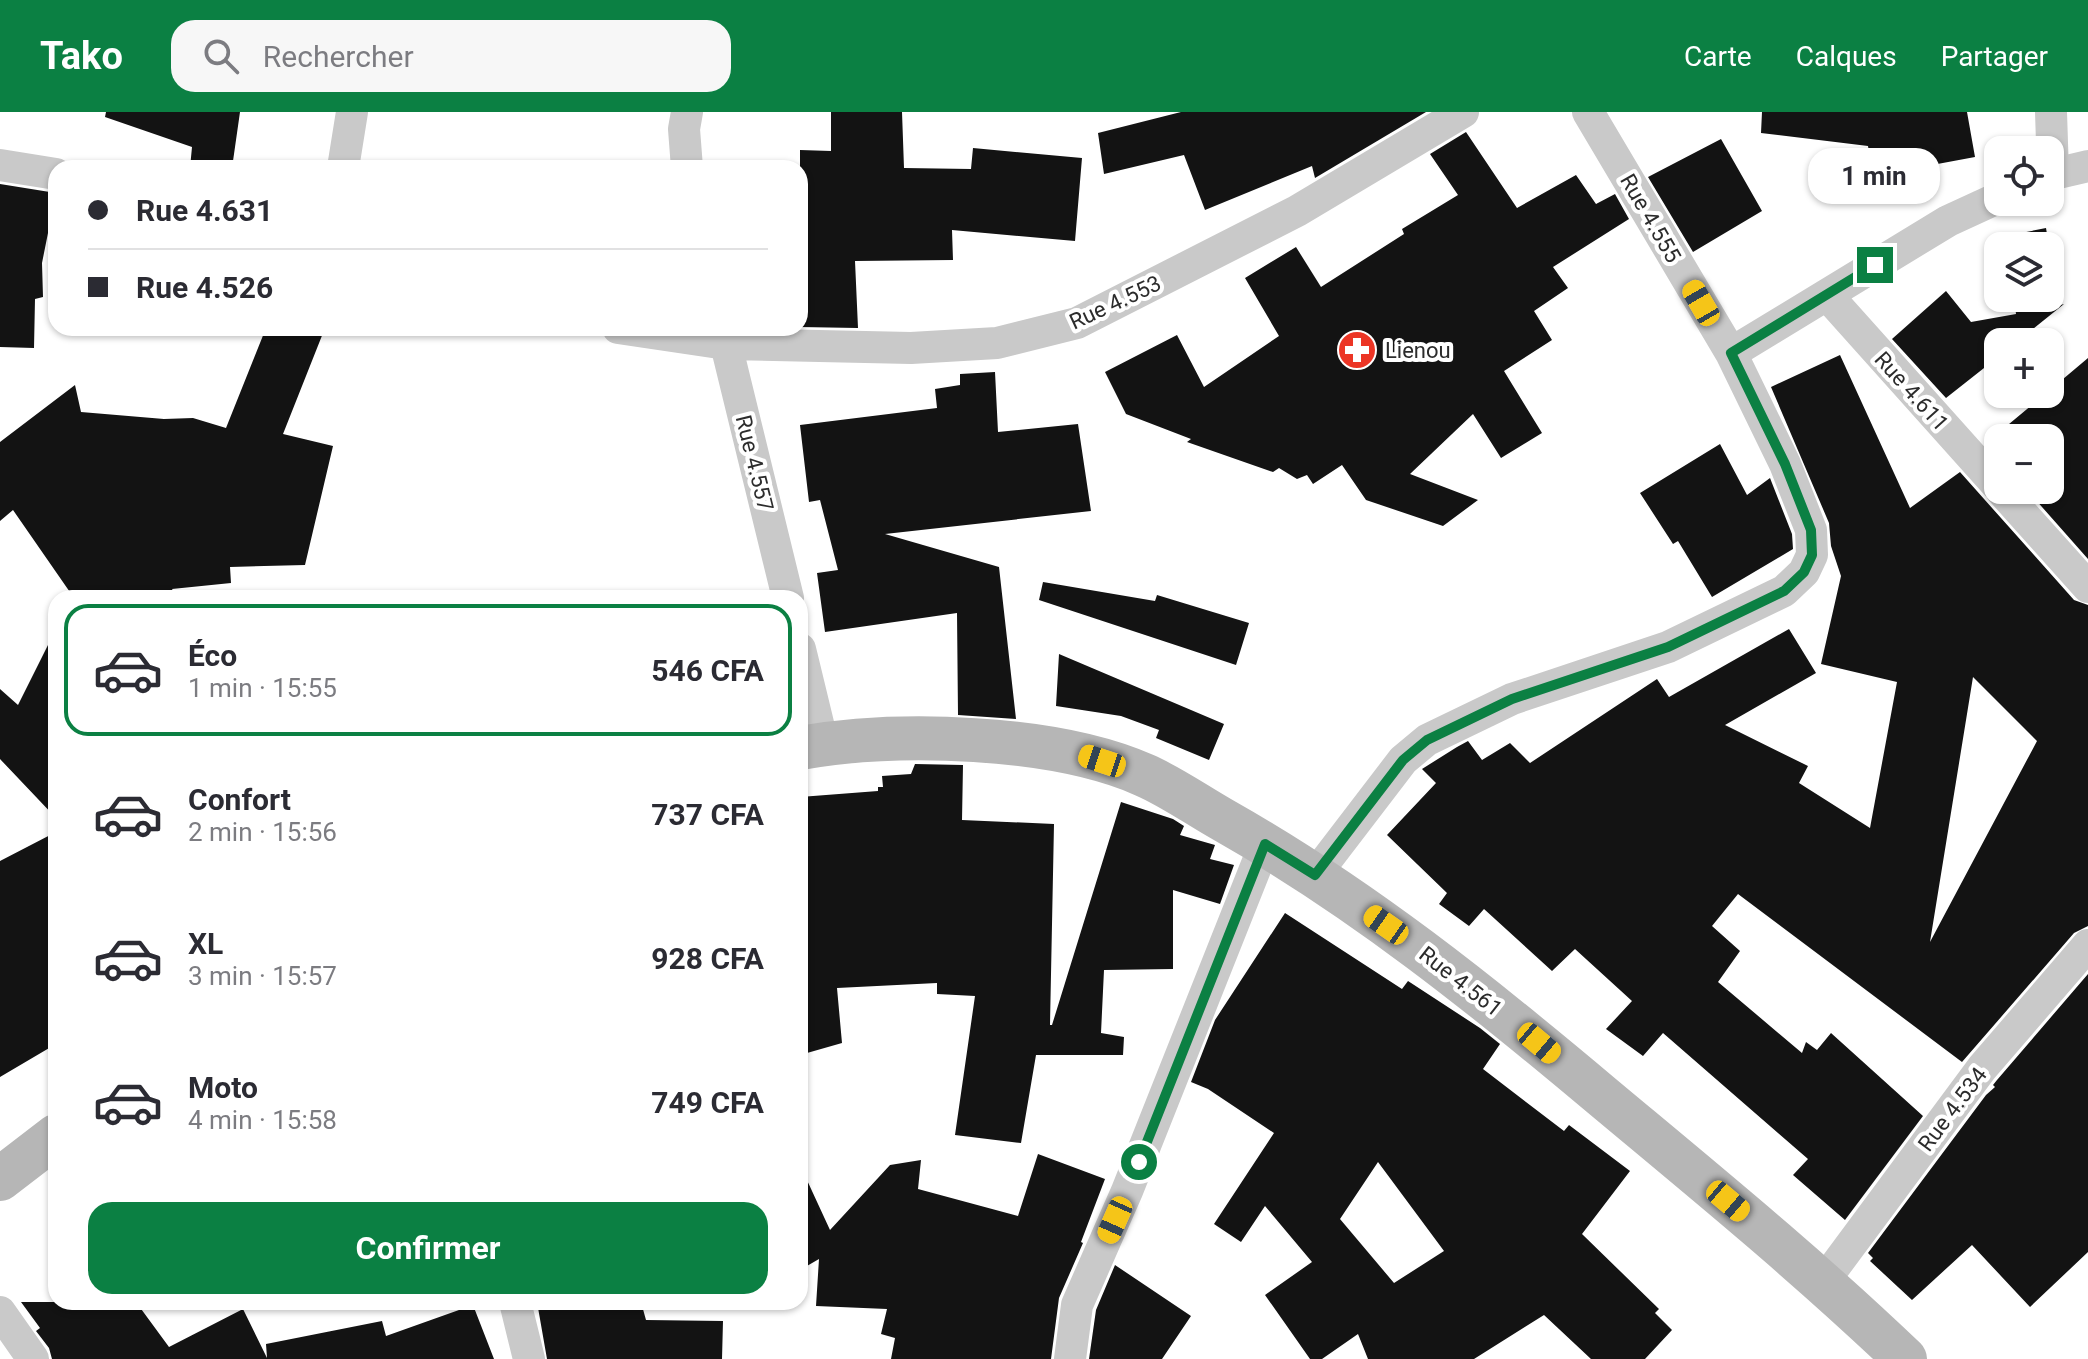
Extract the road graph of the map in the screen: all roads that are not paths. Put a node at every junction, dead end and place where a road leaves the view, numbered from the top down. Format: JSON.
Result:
{"nodes":[{"id":1,"x":352,"y":112,"type":"edge"},
{"id":2,"x":687,"y":112,"type":"edge"},
{"id":3,"x":1463,"y":112,"type":"edge"},
{"id":4,"x":1588,"y":112,"type":"edge"},
{"id":5,"x":2051,"y":112,"type":"edge"},
{"id":6,"x":2051,"y":136,"type":"edge"},
{"id":7,"x":344,"y":160,"type":"edge"},
{"id":8,"x":686,"y":160,"type":"edge"},
{"id":9,"x":0,"y":165,"type":"edge"},
{"id":10,"x":2088,"y":166,"type":"edge"},
{"id":11,"x":2064,"y":171,"type":"edge"},
{"id":12,"x":48,"y":173,"type":"edge"},
{"id":13,"x":1984,"y":204,"type":"edge"},
{"id":14,"x":1827,"y":295,"type":"junction"},
{"id":15,"x":724,"y":336,"type":"edge"},
{"id":16,"x":1731,"y":353,"type":"junction"},
{"id":17,"x":1984,"y":470,"type":"edge"},
{"id":18,"x":2014,"y":504,"type":"edge"},
{"id":19,"x":2088,"y":587,"type":"edge"},
{"id":20,"x":786,"y":590,"type":"edge"},
{"id":21,"x":808,"y":714,"type":"edge"},
{"id":22,"x":812,"y":746,"type":"edge"},
{"id":23,"x":1265,"y":844,"type":"junction"},
{"id":24,"x":1315,"y":875,"type":"junction"},
{"id":25,"x":2088,"y":945,"type":"edge"},
{"id":26,"x":48,"y":1142,"type":"edge"},
{"id":27,"x":0,"y":1179,"type":"edge"},
{"id":28,"x":1824,"y":1281,"type":"junction"},
{"id":29,"x":517,"y":1310,"type":"edge"},
{"id":30,"x":0,"y":1312,"type":"edge"},
{"id":31,"x":33,"y":1359,"type":"edge"},
{"id":32,"x":529,"y":1359,"type":"edge"},
{"id":33,"x":1070,"y":1359,"type":"edge"},
{"id":34,"x":1904,"y":1359,"type":"edge"}],
"edges":[{"from":1,"to":7,"type":"street"},
{"from":2,"to":8,"type":"street"},
{"from":3,"to":15,"type":"street","name":"Rue 4.553"},
{"from":4,"to":16,"type":"street","name":"Rue 4.555"},
{"from":5,"to":6,"type":"street"},
{"from":9,"to":12,"type":"street"},
{"from":10,"to":11,"type":"street"},
{"from":13,"to":14,"type":"street"},
{"from":14,"to":16,"type":"street"},
{"from":14,"to":17,"type":"street","name":"Rue 4.611"},
{"from":15,"to":20,"type":"street","name":"Rue 4.557"},
{"from":16,"to":24,"type":"street","name":"Rue 4.555"},
{"from":18,"to":19,"type":"street","name":"Rue 4.611"},
{"from":21,"to":22,"type":"street"},
{"from":22,"to":23,"type":"main road","name":"Rue 4.561"},
{"from":23,"to":24,"type":"main road","name":"Rue 4.561"},
{"from":23,"to":33,"type":"street"},
{"from":24,"to":28,"type":"main road","name":"Rue 4.561"},
{"from":25,"to":28,"type":"street","name":"Rue 4.534"},
{"from":26,"to":27,"type":"main road"},
{"from":28,"to":34,"type":"main road","name":"Rue 4.561"},
{"from":29,"to":32,"type":"street"},
{"from":30,"to":31,"type":"street"}]}
